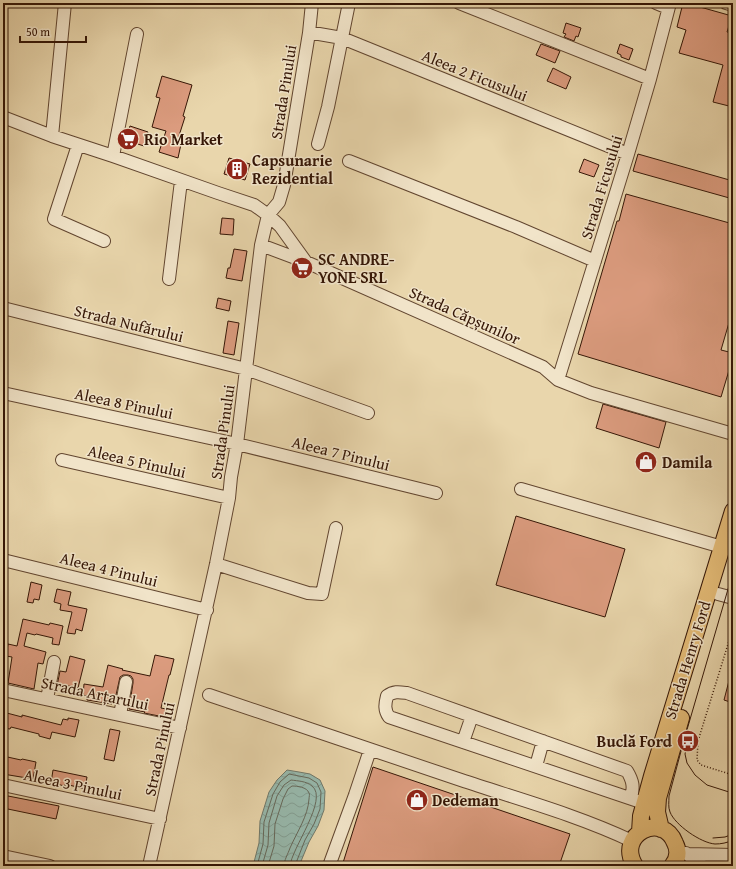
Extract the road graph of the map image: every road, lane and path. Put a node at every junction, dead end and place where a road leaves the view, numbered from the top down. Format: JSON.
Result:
{"nodes":[{"id":1,"x":65,"y":3,"type":"edge"},
{"id":2,"x":312,"y":3,"type":"edge"},
{"id":3,"x":349,"y":3,"type":"edge"},
{"id":4,"x":459,"y":3,"type":"edge"},
{"id":5,"x":656,"y":3,"type":"edge"},
{"id":6,"x":726,"y":3,"type":"edge"},
{"id":7,"x":733,"y":5,"type":"edge"},
{"id":8,"x":669,"y":6,"type":"edge"},
{"id":9,"x":309,"y":33,"type":"junction"},
{"id":10,"x":137,"y":34,"type":"dead end"},
{"id":11,"x":342,"y":38,"type":"junction"},
{"id":12,"x":650,"y":79,"type":"junction"},
{"id":13,"x":3,"y":117,"type":"edge"},
{"id":14,"x":52,"y":136,"type":"junction"},
{"id":15,"x":318,"y":144,"type":"dead end"},
{"id":16,"x":78,"y":145,"type":"junction"},
{"id":17,"x":628,"y":154,"type":"junction"},
{"id":18,"x":113,"y":156,"type":"junction"},
{"id":19,"x":349,"y":161,"type":"dead end"},
{"id":20,"x":181,"y":181,"type":"junction"},
{"id":21,"x":268,"y":215,"type":"junction"},
{"id":22,"x":104,"y":241,"type":"dead end"},
{"id":23,"x":261,"y":245,"type":"junction"},
{"id":24,"x":595,"y":261,"type":"junction"},
{"id":25,"x":306,"y":262,"type":"junction"},
{"id":26,"x":169,"y":279,"type":"dead end"},
{"id":27,"x":3,"y":308,"type":"edge"},
{"id":28,"x":246,"y":369,"type":"junction"},
{"id":29,"x":558,"y":380,"type":"junction"},
{"id":30,"x":3,"y":393,"type":"edge"},
{"id":31,"x":368,"y":413,"type":"dead end"},
{"id":32,"x":733,"y":434,"type":"edge"},
{"id":33,"x":237,"y":444,"type":"junction"},
{"id":34,"x":62,"y":460,"type":"dead end"},
{"id":35,"x":521,"y":489,"type":"dead end"},
{"id":36,"x":436,"y":493,"type":"dead end"},
{"id":37,"x":229,"y":498,"type":"junction"},
{"id":38,"x":733,"y":512,"type":"edge"},
{"id":39,"x":336,"y":528,"type":"dead end"},
{"id":40,"x":728,"y":546,"type":"edge"},
{"id":41,"x":3,"y":560,"type":"edge"},
{"id":42,"x":216,"y":564,"type":"junction"},
{"id":43,"x":725,"y":596,"type":"edge"},
{"id":44,"x":207,"y":610,"type":"junction"},
{"id":45,"x":733,"y":628,"type":"edge"},
{"id":46,"x":54,"y":662,"type":"dead end"},
{"id":47,"x":126,"y":682,"type":"dead end"},
{"id":48,"x":3,"y":690,"type":"edge"},
{"id":49,"x":209,"y":694,"type":"dead end"},
{"id":50,"x":47,"y":699,"type":"junction"},
{"id":51,"x":120,"y":715,"type":"junction"},
{"id":52,"x":472,"y":716,"type":"junction"},
{"id":53,"x":180,"y":728,"type":"junction"},
{"id":54,"x":543,"y":741,"type":"junction"},
{"id":55,"x":463,"y":742,"type":"junction"},
{"id":56,"x":370,"y":750,"type":"junction"},
{"id":57,"x":536,"y":766,"type":"junction"},
{"id":58,"x":733,"y":775,"type":"edge"},
{"id":59,"x":3,"y":785,"type":"edge"},
{"id":60,"x":638,"y":800,"type":"junction"},
{"id":61,"x":160,"y":819,"type":"junction"},
{"id":62,"x":661,"y":829,"type":"junction"},
{"id":63,"x":682,"y":850,"type":"junction"},
{"id":64,"x":632,"y":852,"type":"edge"},
{"id":65,"x":733,"y":855,"type":"edge"},
{"id":66,"x":3,"y":856,"type":"edge"},
{"id":67,"x":50,"y":866,"type":"edge"},
{"id":68,"x":149,"y":866,"type":"edge"},
{"id":69,"x":329,"y":866,"type":"edge"},
{"id":70,"x":672,"y":866,"type":"edge"},
{"id":71,"x":702,"y":866,"type":"edge"}],
"edges":[{"from":1,"to":14,"type":"street"},
{"from":2,"to":9,"type":"street","name":"Strada Pinului"},
{"from":3,"to":11,"type":"street"},
{"from":4,"to":12,"type":"street"},
{"from":5,"to":8,"type":"street"},
{"from":6,"to":7,"type":"street"},
{"from":8,"to":12,"type":"street","name":"Strada Ficusului"},
{"from":9,"to":11,"type":"street","name":"Aleea 2 Ficusului"},
{"from":9,"to":21,"type":"street","name":"Strada Pinului"},
{"from":10,"to":18,"type":"street"},
{"from":11,"to":15,"type":"street"},
{"from":11,"to":17,"type":"street","name":"Aleea 2 Ficusului"},
{"from":12,"to":17,"type":"street","name":"Strada Ficusului"},
{"from":13,"to":14,"type":"street"},
{"from":14,"to":16,"type":"street"},
{"from":16,"to":18,"type":"street"},
{"from":16,"to":22,"type":"street"},
{"from":17,"to":24,"type":"street","name":"Strada Ficusului"},
{"from":18,"to":20,"type":"street"},
{"from":19,"to":24,"type":"street"},
{"from":20,"to":21,"type":"street"},
{"from":20,"to":26,"type":"street"},
{"from":21,"to":23,"type":"street","name":"Strada Pinului"},
{"from":21,"to":25,"type":"street"},
{"from":23,"to":25,"type":"street","name":"Strada Căpșunilor"},
{"from":23,"to":28,"type":"street","name":"Strada Pinului"},
{"from":24,"to":29,"type":"street","name":"Strada Ficusului"},
{"from":25,"to":29,"type":"street","name":"Strada Căpșunilor"},
{"from":27,"to":28,"type":"street","name":"Strada Nufărului"},
{"from":28,"to":31,"type":"street","name":"Strada Nufărului"},
{"from":28,"to":33,"type":"street","name":"Strada Pinului"},
{"from":29,"to":32,"type":"street","name":"Strada Căpșunilor"},
{"from":30,"to":33,"type":"street","name":"Aleea 8 Pinului"},
{"from":33,"to":36,"type":"street","name":"Aleea 7 Pinului"},
{"from":33,"to":37,"type":"street","name":"Strada Pinului"},
{"from":34,"to":37,"type":"street","name":"Aleea 5 Pinului"},
{"from":35,"to":40,"type":"street"},
{"from":37,"to":42,"type":"street","name":"Strada Pinului"},
{"from":38,"to":40,"type":"main road","name":"Strada Henry Ford"},
{"from":39,"to":42,"type":"street"},
{"from":40,"to":43,"type":"main road","name":"Strada Henry Ford"},
{"from":40,"to":60,"type":"main road","name":"Strada Henry Ford"},
{"from":41,"to":44,"type":"street","name":"Aleea 4 Pinului"},
{"from":42,"to":44,"type":"street","name":"Strada Pinului"},
{"from":43,"to":62,"type":"main road","name":"Strada Henry Ford"},
{"from":44,"to":53,"type":"street","name":"Strada Pinului"},
{"from":45,"to":58,"type":"path"},
{"from":46,"to":50,"type":"street"},
{"from":47,"to":51,"type":"street"},
{"from":48,"to":50,"type":"street","name":"Strada Arțarului"},
{"from":49,"to":56,"type":"street"},
{"from":50,"to":51,"type":"street","name":"Strada Arțarului"},
{"from":51,"to":53,"type":"street","name":"Strada Arțarului"},
{"from":52,"to":54,"type":"street"},
{"from":52,"to":55,"type":"street"},
{"from":52,"to":55,"type":"street"},
{"from":53,"to":61,"type":"street","name":"Strada Pinului"},
{"from":54,"to":57,"type":"street"},
{"from":54,"to":60,"type":"street"},
{"from":55,"to":57,"type":"street"},
{"from":56,"to":64,"type":"street"},
{"from":56,"to":69,"type":"street"},
{"from":57,"to":60,"type":"street"},
{"from":59,"to":61,"type":"street","name":"Aleea 3 Pinului"},
{"from":60,"to":64,"type":"main road","name":"Strada Henry Ford"},
{"from":61,"to":68,"type":"street","name":"Strada Pinului"},
{"from":62,"to":63,"type":"main road"},
{"from":62,"to":64,"type":"main road"},
{"from":63,"to":65,"type":"street"},
{"from":63,"to":70,"type":"main road"},
{"from":63,"to":71,"type":"street"},
{"from":66,"to":67,"type":"street"}]}
